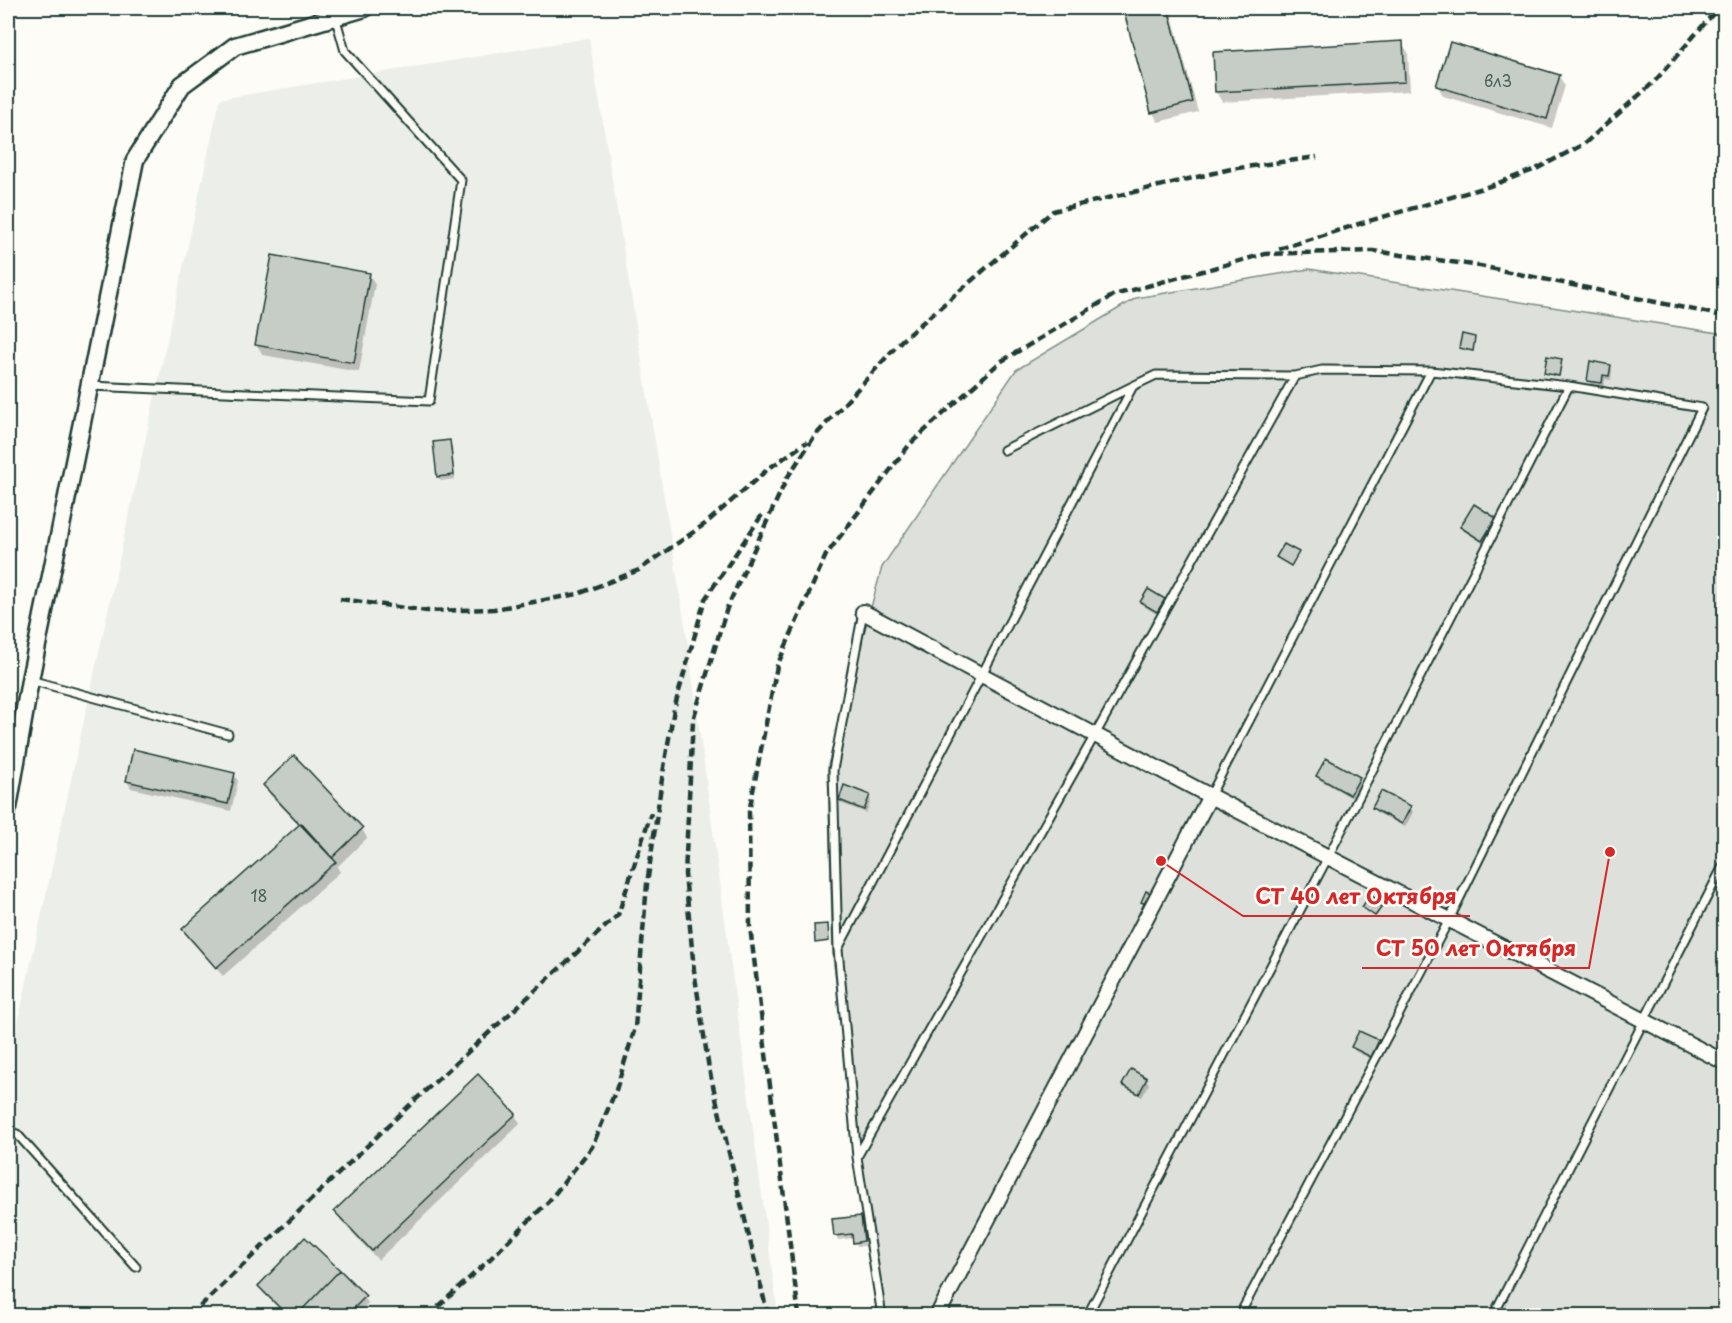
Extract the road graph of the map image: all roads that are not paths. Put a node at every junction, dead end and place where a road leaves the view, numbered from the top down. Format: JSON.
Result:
{"nodes":[{"id":1,"x":365,"y":8,"type":"edge"},
{"id":2,"x":335,"y":16,"type":"junction"},
{"id":3,"x":1431,"y":371,"type":"junction"},
{"id":4,"x":1295,"y":376,"type":"junction"},
{"id":5,"x":91,"y":386,"type":"junction"},
{"id":6,"x":1133,"y":386,"type":"junction"},
{"id":7,"x":1569,"y":386,"type":"junction"},
{"id":8,"x":1004,"y":450,"type":"dead end"},
{"id":9,"x":863,"y":612,"type":"joint"},
{"id":10,"x":982,"y":675,"type":"junction"},
{"id":11,"x":30,"y":680,"type":"junction"},
{"id":12,"x":228,"y":734,"type":"dead end"},
{"id":13,"x":1095,"y":735,"type":"junction"},
{"id":14,"x":1210,"y":796,"type":"junction"},
{"id":15,"x":8,"y":808,"type":"edge"},
{"id":16,"x":1328,"y":857,"type":"junction"},
{"id":17,"x":1725,"y":864,"type":"edge"},
{"id":18,"x":1449,"y":920,"type":"junction"},
{"id":19,"x":838,"y":949,"type":"junction"},
{"id":20,"x":1645,"y":1021,"type":"junction"},
{"id":21,"x":1725,"y":1062,"type":"edge"},
{"id":22,"x":8,"y":1131,"type":"edge"},
{"id":23,"x":857,"y":1157,"type":"junction"},
{"id":24,"x":136,"y":1267,"type":"dead end"},
{"id":25,"x":882,"y":1316,"type":"edge"},
{"id":26,"x":937,"y":1316,"type":"edge"},
{"id":27,"x":1087,"y":1316,"type":"edge"},
{"id":28,"x":1239,"y":1316,"type":"edge"},
{"id":29,"x":1493,"y":1316,"type":"edge"}],
"edges":[{"from":1,"to":2,"type":"street"},
{"from":2,"to":5,"type":"street"},
{"from":2,"to":5,"type":"lane"},
{"from":3,"to":4,"type":"lane"},
{"from":3,"to":7,"type":"lane"},
{"from":3,"to":14,"type":"lane"},
{"from":4,"to":6,"type":"lane"},
{"from":4,"to":13,"type":"lane"},
{"from":5,"to":11,"type":"street"},
{"from":6,"to":8,"type":"lane"},
{"from":6,"to":10,"type":"lane"},
{"from":7,"to":16,"type":"lane"},
{"from":7,"to":18,"type":"lane"},
{"from":9,"to":10,"type":"street"},
{"from":9,"to":19,"type":"lane"},
{"from":10,"to":13,"type":"street"},
{"from":10,"to":19,"type":"lane"},
{"from":11,"to":12,"type":"lane"},
{"from":11,"to":15,"type":"street"},
{"from":13,"to":14,"type":"street"},
{"from":13,"to":23,"type":"lane"},
{"from":14,"to":16,"type":"street"},
{"from":14,"to":26,"type":"street"},
{"from":16,"to":18,"type":"street"},
{"from":16,"to":27,"type":"lane"},
{"from":17,"to":20,"type":"lane"},
{"from":18,"to":20,"type":"street"},
{"from":18,"to":28,"type":"lane"},
{"from":19,"to":23,"type":"lane"},
{"from":20,"to":21,"type":"street"},
{"from":20,"to":29,"type":"lane"},
{"from":22,"to":24,"type":"lane"},
{"from":23,"to":25,"type":"lane"}]}
